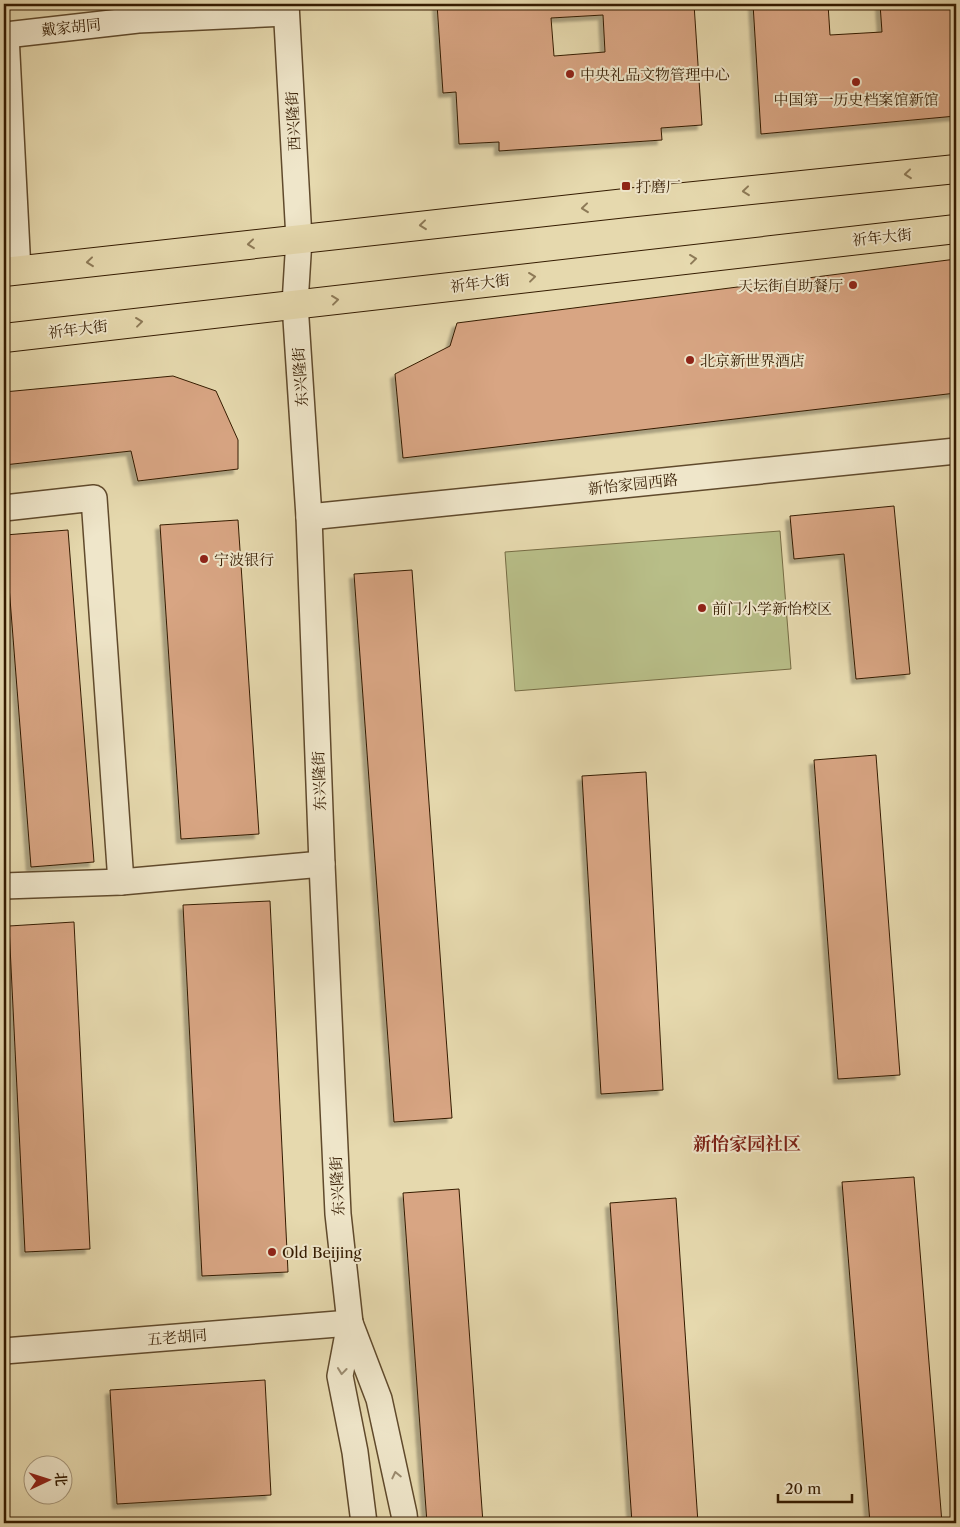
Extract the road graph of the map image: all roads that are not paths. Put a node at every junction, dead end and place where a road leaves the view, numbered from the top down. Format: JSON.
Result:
{"nodes":[{"id":1,"x":286,"y":8,"type":"edge"},
{"id":2,"x":131,"y":12,"type":"edge"},
{"id":3,"x":5,"y":36,"type":"edge"},
{"id":4,"x":956,"y":169,"type":"edge"},
{"id":5,"x":956,"y":229,"type":"edge"},
{"id":6,"x":300,"y":239,"type":"junction"},
{"id":7,"x":11,"y":271,"type":"edge"},
{"id":8,"x":295,"y":304,"type":"junction"},
{"id":9,"x":4,"y":338,"type":"edge"},
{"id":10,"x":956,"y":451,"type":"edge"},
{"id":11,"x":4,"y":508,"type":"edge"},
{"id":12,"x":310,"y":516,"type":"junction"},
{"id":13,"x":322,"y":864,"type":"junction"},
{"id":14,"x":121,"y":882,"type":"junction"},
{"id":15,"x":4,"y":886,"type":"edge"},
{"id":16,"x":350,"y":1323,"type":"junction"},
{"id":17,"x":4,"y":1351,"type":"edge"},
{"id":18,"x":364,"y":1523,"type":"edge"},
{"id":19,"x":405,"y":1523,"type":"edge"}],
"edges":[{"from":1,"to":2,"type":"street","name":"戴家胡同"},
{"from":1,"to":6,"type":"street","name":"西兴隆街"},
{"from":2,"to":3,"type":"street","name":"戴家胡同"},
{"from":3,"to":7,"type":"street"},
{"from":4,"to":6,"type":"main road","one_way":true},
{"from":8,"to":5,"type":"main road","name":"祈年大街","one_way":true},
{"from":6,"to":7,"type":"main road","one_way":true},
{"from":6,"to":8,"type":"street","name":"东兴隆街"},
{"from":9,"to":8,"type":"main road","name":"祈年大街","one_way":true},
{"from":8,"to":12,"type":"street","name":"东兴隆街"},
{"from":10,"to":12,"type":"street","name":"新怡家园西路"},
{"from":11,"to":14,"type":"street"},
{"from":12,"to":13,"type":"street","name":"东兴隆街"},
{"from":13,"to":14,"type":"street"},
{"from":13,"to":16,"type":"street","name":"东兴隆街"},
{"from":14,"to":15,"type":"street"},
{"from":16,"to":17,"type":"street","name":"五老胡同"},
{"from":16,"to":18,"type":"street","name":"东兴隆街","one_way":true},
{"from":19,"to":16,"type":"street","name":"东兴隆街","one_way":true}]}
